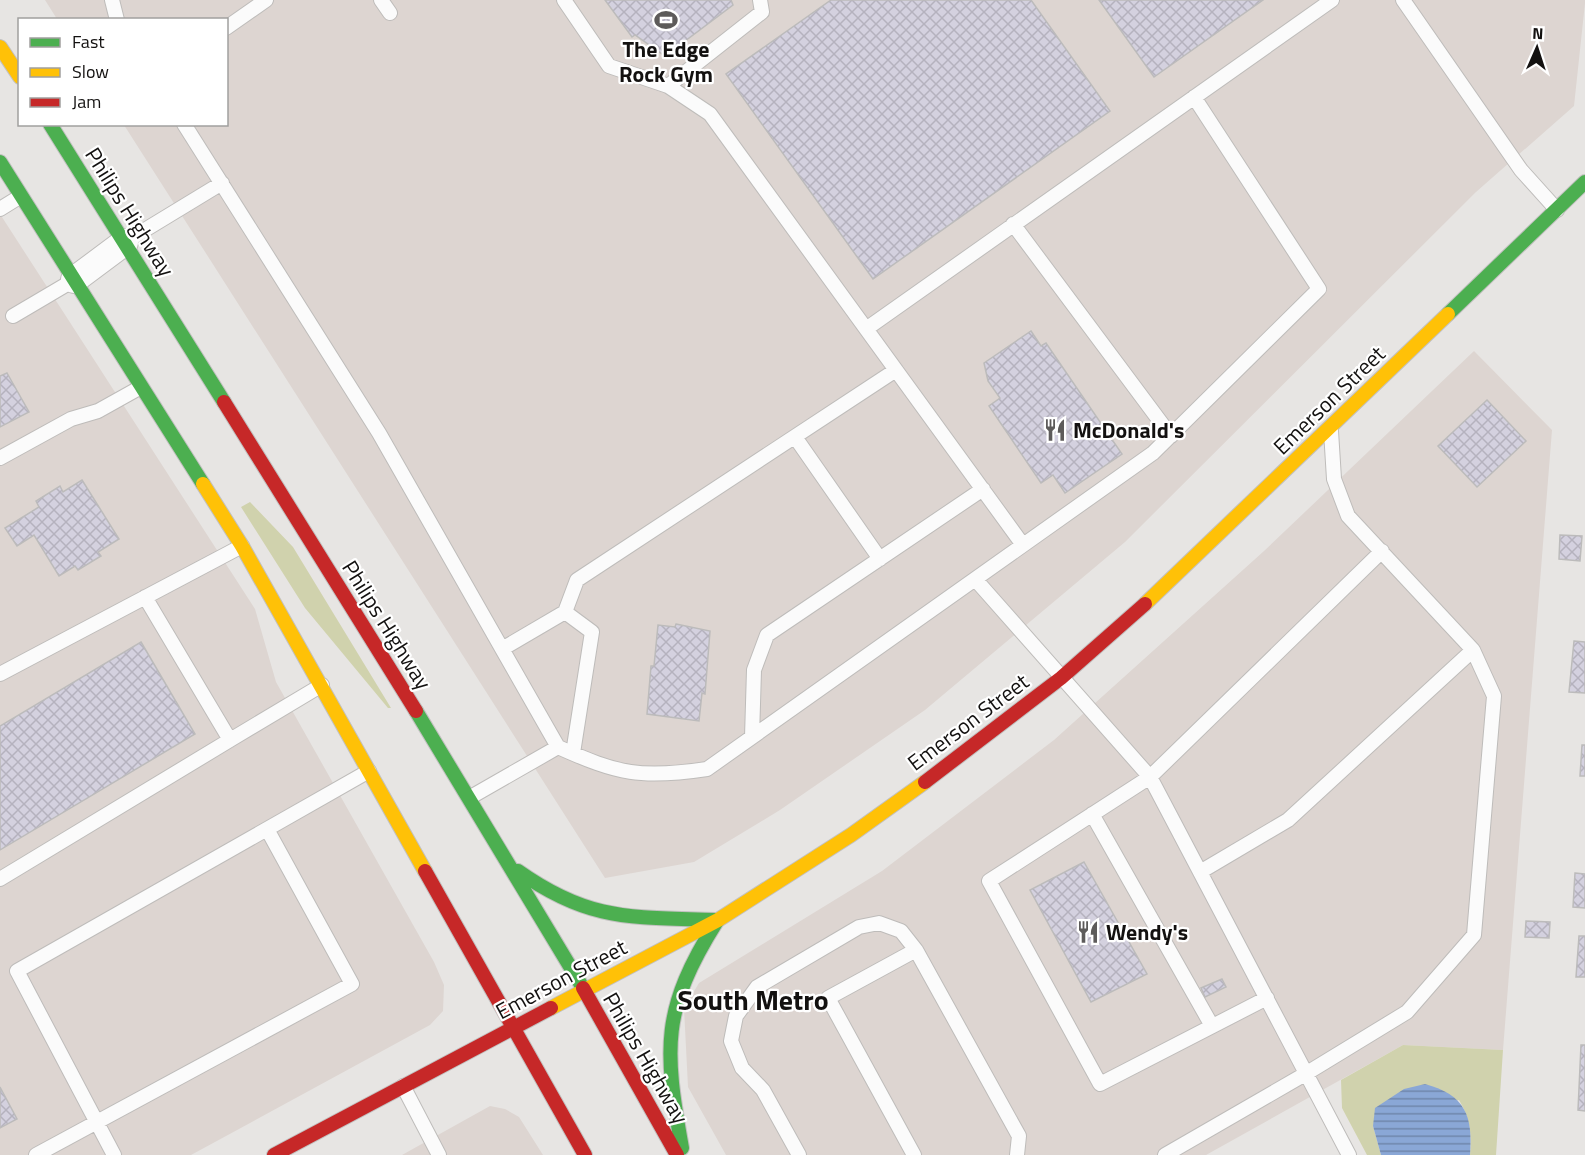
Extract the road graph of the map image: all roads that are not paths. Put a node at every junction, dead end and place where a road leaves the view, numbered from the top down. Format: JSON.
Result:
{"nodes":[{"id":1,"x":112,"y":0,"type":"edge"},
{"id":2,"x":266,"y":0,"type":"edge"},
{"id":3,"x":381,"y":0,"type":"edge"},
{"id":4,"x":564,"y":0,"type":"edge"},
{"id":5,"x":760,"y":0,"type":"edge"},
{"id":6,"x":1332,"y":0,"type":"edge"},
{"id":7,"x":1407,"y":3,"type":"edge"},
{"id":8,"x":390,"y":13,"type":"dead end"},
{"id":9,"x":116,"y":18,"type":"edge"},
{"id":10,"x":228,"y":27,"type":"edge"},
{"id":11,"x":0,"y":47,"type":"edge"},
{"id":12,"x":18,"y":74,"type":"edge"},
{"id":13,"x":668,"y":86,"type":"junction"},
{"id":14,"x":1194,"y":97,"type":"junction"},
{"id":15,"x":51,"y":126,"type":"edge"},
{"id":16,"x":185,"y":126,"type":"edge"},
{"id":17,"x":0,"y":162,"type":"edge"},
{"id":18,"x":1585,"y":182,"type":"edge"},
{"id":19,"x":222,"y":183,"type":"junction"},
{"id":20,"x":21,"y":196,"type":"junction"},
{"id":21,"x":0,"y":209,"type":"edge"},
{"id":22,"x":1557,"y":210,"type":"junction"},
{"id":23,"x":1013,"y":224,"type":"junction"},
{"id":24,"x":125,"y":242,"type":"junction"},
{"id":25,"x":74,"y":279,"type":"junction"},
{"id":26,"x":13,"y":316,"type":"dead end"},
{"id":27,"x":866,"y":328,"type":"junction"},
{"id":28,"x":896,"y":370,"type":"junction"},
{"id":29,"x":141,"y":387,"type":"junction"},
{"id":30,"x":1332,"y":426,"type":"junction"},
{"id":31,"x":1171,"y":435,"type":"junction"},
{"id":32,"x":795,"y":437,"type":"junction"},
{"id":33,"x":0,"y":458,"type":"edge"},
{"id":34,"x":983,"y":489,"type":"junction"},
{"id":35,"x":1023,"y":545,"type":"junction"},
{"id":36,"x":242,"y":546,"type":"junction"},
{"id":37,"x":1382,"y":551,"type":"junction"},
{"id":38,"x":880,"y":559,"type":"junction"},
{"id":39,"x":975,"y":579,"type":"junction"},
{"id":40,"x":146,"y":597,"type":"junction"},
{"id":41,"x":565,"y":612,"type":"junction"},
{"id":42,"x":502,"y":649,"type":"junction"},
{"id":43,"x":1473,"y":650,"type":"junction"},
{"id":44,"x":0,"y":674,"type":"edge"},
{"id":45,"x":1060,"y":678,"type":"junction"},
{"id":46,"x":322,"y":685,"type":"junction"},
{"id":47,"x":752,"y":736,"type":"junction"},
{"id":48,"x":230,"y":740,"type":"junction"},
{"id":49,"x":558,"y":747,"type":"junction"},
{"id":50,"x":573,"y":753,"type":"junction"},
{"id":51,"x":370,"y":771,"type":"junction"},
{"id":52,"x":1150,"y":777,"type":"junction"},
{"id":53,"x":469,"y":798,"type":"junction"},
{"id":54,"x":1092,"y":814,"type":"junction"},
{"id":55,"x":267,"y":829,"type":"junction"},
{"id":56,"x":509,"y":865,"type":"junction"},
{"id":57,"x":1200,"y":872,"type":"junction"},
{"id":58,"x":0,"y":879,"type":"edge"},
{"id":59,"x":718,"y":920,"type":"junction"},
{"id":60,"x":916,"y":950,"type":"junction"},
{"id":61,"x":584,"y":990,"type":"junction"},
{"id":62,"x":1267,"y":998,"type":"junction"},
{"id":63,"x":1212,"y":1026,"type":"junction"},
{"id":64,"x":515,"y":1028,"type":"junction"},
{"id":65,"x":1307,"y":1073,"type":"junction"},
{"id":66,"x":403,"y":1086,"type":"junction"},
{"id":67,"x":96,"y":1122,"type":"junction"},
{"id":68,"x":579,"y":1151,"type":"edge"},
{"id":69,"x":36,"y":1155,"type":"edge"},
{"id":70,"x":114,"y":1155,"type":"edge"},
{"id":71,"x":274,"y":1155,"type":"edge"},
{"id":72,"x":439,"y":1155,"type":"edge"},
{"id":73,"x":677,"y":1155,"type":"edge"},
{"id":74,"x":684,"y":1155,"type":"edge"},
{"id":75,"x":799,"y":1155,"type":"edge"},
{"id":76,"x":914,"y":1155,"type":"edge"},
{"id":77,"x":1017,"y":1155,"type":"edge"},
{"id":78,"x":1165,"y":1155,"type":"edge"},
{"id":79,"x":1349,"y":1155,"type":"edge"}],
"edges":[{"from":1,"to":9,"type":"lane"},
{"from":2,"to":10,"type":"lane"},
{"from":3,"to":8,"type":"lane"},
{"from":4,"to":13,"type":"lane"},
{"from":5,"to":13,"type":"lane"},
{"from":6,"to":14,"type":"lane"},
{"from":7,"to":22,"type":"lane"},
{"from":11,"to":12,"type":"main road"},
{"from":13,"to":27,"type":"lane"},
{"from":14,"to":23,"type":"lane"},
{"from":14,"to":31,"type":"lane"},
{"from":15,"to":24,"type":"main road","name":"Philips Highway"},
{"from":16,"to":19,"type":"lane"},
{"from":17,"to":20,"type":"main road"},
{"from":18,"to":22,"type":"main road","name":"Emerson Street"},
{"from":19,"to":24,"type":"lane"},
{"from":19,"to":42,"type":"lane"},
{"from":20,"to":21,"type":"lane"},
{"from":20,"to":25,"type":"main road"},
{"from":22,"to":30,"type":"main road","name":"Emerson Street"},
{"from":23,"to":27,"type":"lane"},
{"from":23,"to":31,"type":"lane"},
{"from":24,"to":25,"type":"street"},
{"from":24,"to":53,"type":"main road","name":"Philips Highway"},
{"from":25,"to":26,"type":"lane"},
{"from":25,"to":29,"type":"main road"},
{"from":27,"to":28,"type":"lane"},
{"from":28,"to":32,"type":"lane"},
{"from":28,"to":34,"type":"lane"},
{"from":29,"to":33,"type":"lane"},
{"from":29,"to":36,"type":"main road"},
{"from":30,"to":37,"type":"lane"},
{"from":30,"to":45,"type":"main road","name":"Emerson Street"},
{"from":31,"to":35,"type":"lane"},
{"from":32,"to":38,"type":"lane"},
{"from":32,"to":41,"type":"lane"},
{"from":34,"to":35,"type":"lane"},
{"from":34,"to":38,"type":"lane"},
{"from":35,"to":39,"type":"lane"},
{"from":36,"to":40,"type":"lane"},
{"from":36,"to":46,"type":"main road"},
{"from":37,"to":43,"type":"lane"},
{"from":37,"to":52,"type":"lane"},
{"from":38,"to":47,"type":"lane"},
{"from":39,"to":45,"type":"lane"},
{"from":39,"to":47,"type":"lane"},
{"from":40,"to":44,"type":"lane"},
{"from":40,"to":48,"type":"lane"},
{"from":41,"to":42,"type":"lane"},
{"from":41,"to":50,"type":"lane"},
{"from":42,"to":49,"type":"lane"},
{"from":43,"to":57,"type":"lane"},
{"from":43,"to":65,"type":"lane"},
{"from":45,"to":52,"type":"lane"},
{"from":45,"to":59,"type":"main road","name":"Emerson Street"},
{"from":46,"to":48,"type":"lane"},
{"from":46,"to":51,"type":"main road"},
{"from":47,"to":50,"type":"lane"},
{"from":48,"to":58,"type":"lane"},
{"from":49,"to":50,"type":"lane"},
{"from":49,"to":53,"type":"lane"},
{"from":51,"to":55,"type":"lane"},
{"from":51,"to":64,"type":"main road"},
{"from":52,"to":54,"type":"lane"},
{"from":52,"to":57,"type":"lane"},
{"from":53,"to":56,"type":"main road","name":"Philips Highway"},
{"from":54,"to":63,"type":"lane"},
{"from":54,"to":63,"type":"lane"},
{"from":55,"to":67,"type":"lane"},
{"from":55,"to":67,"type":"lane"},
{"from":56,"to":59,"type":"main road"},
{"from":56,"to":61,"type":"main road","name":"Philips Highway"},
{"from":57,"to":62,"type":"lane"},
{"from":59,"to":61,"type":"main road","name":"Emerson Street"},
{"from":59,"to":74,"type":"main road"},
{"from":60,"to":75,"type":"lane"},
{"from":60,"to":76,"type":"lane"},
{"from":60,"to":77,"type":"lane"},
{"from":61,"to":64,"type":"main road","name":"Emerson Street"},
{"from":61,"to":73,"type":"main road","name":"Philips Highway"},
{"from":62,"to":63,"type":"lane"},
{"from":62,"to":65,"type":"lane"},
{"from":64,"to":66,"type":"main road","name":"Emerson Street"},
{"from":64,"to":68,"type":"main road"},
{"from":65,"to":78,"type":"lane"},
{"from":65,"to":79,"type":"lane"},
{"from":66,"to":71,"type":"main road","name":"Emerson Street"},
{"from":66,"to":72,"type":"lane"},
{"from":67,"to":69,"type":"lane"},
{"from":67,"to":70,"type":"lane"}]}
